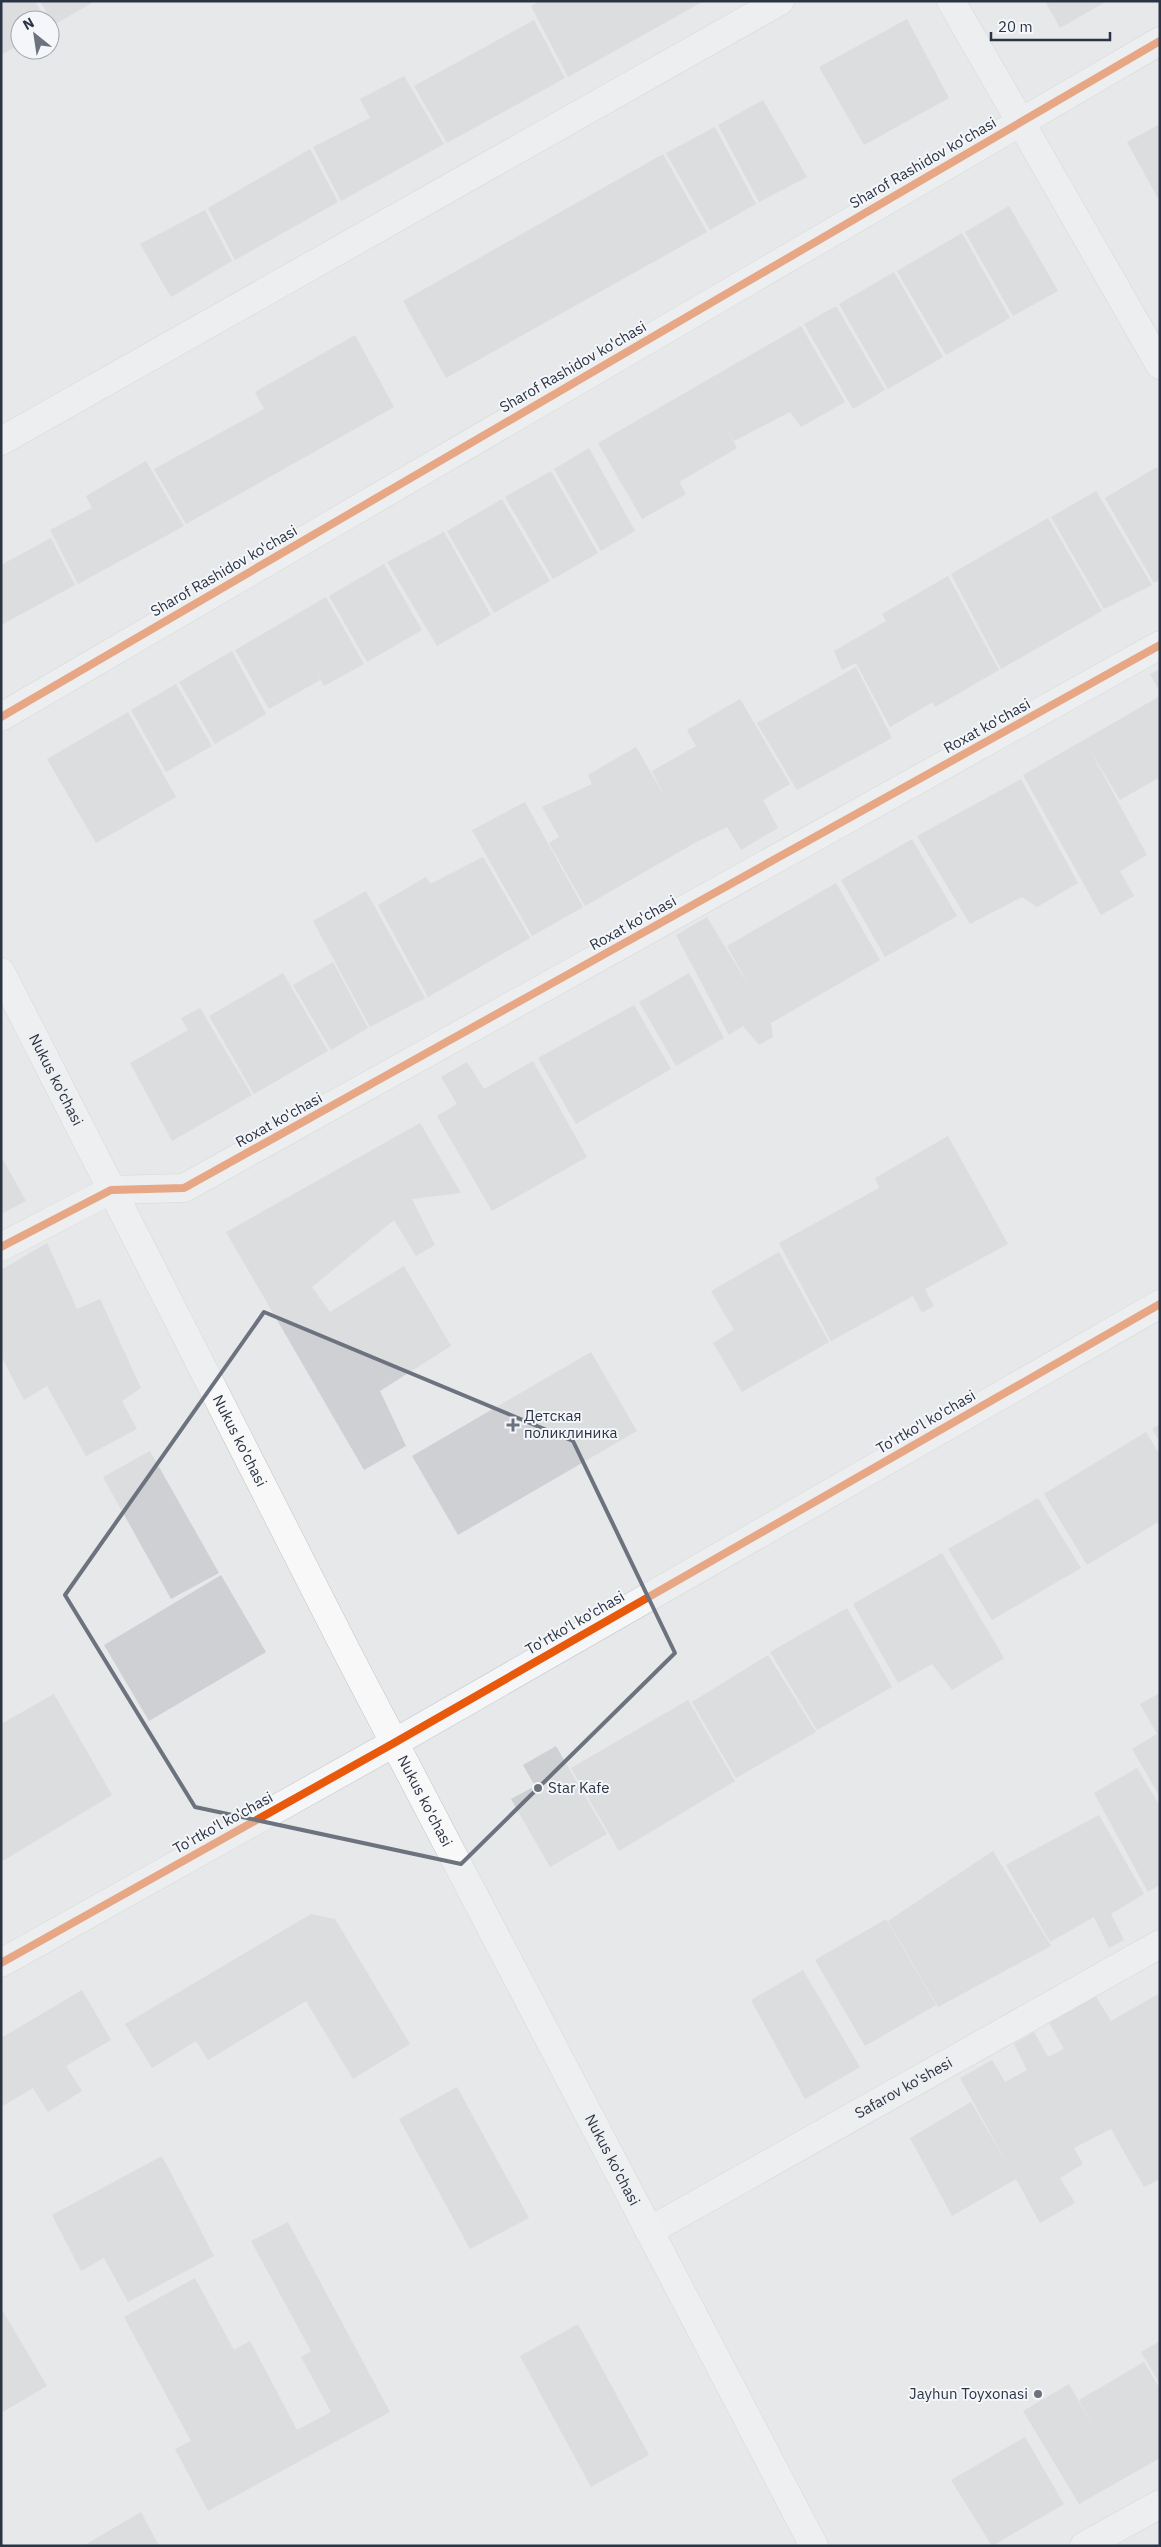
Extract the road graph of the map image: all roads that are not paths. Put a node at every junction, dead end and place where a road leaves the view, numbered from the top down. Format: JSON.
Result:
{"nodes":[{"id":1,"x":780,"y":1,"type":"edge"},
{"id":2,"x":951,"y":1,"type":"edge"},
{"id":3,"x":1160,"y":41,"type":"edge"},
{"id":4,"x":1021,"y":121,"type":"junction"},
{"id":5,"x":1160,"y":365,"type":"edge"},
{"id":6,"x":1,"y":441,"type":"edge"},
{"id":7,"x":1160,"y":646,"type":"edge"},
{"id":8,"x":1,"y":717,"type":"edge"},
{"id":9,"x":1,"y":972,"type":"edge"},
{"id":10,"x":111,"y":1190,"type":"junction"},
{"id":11,"x":1,"y":1248,"type":"edge"},
{"id":12,"x":1160,"y":1304,"type":"edge"},
{"id":13,"x":394,"y":1743,"type":"junction"},
{"id":14,"x":1160,"y":1944,"type":"edge"},
{"id":15,"x":1,"y":1963,"type":"edge"},
{"id":16,"x":649,"y":2231,"type":"junction"},
{"id":17,"x":1160,"y":2504,"type":"edge"},
{"id":18,"x":814,"y":2546,"type":"edge"},
{"id":19,"x":1084,"y":2546,"type":"edge"}],
"edges":[{"from":1,"to":6,"type":"street"},
{"from":2,"to":4,"type":"street"},
{"from":3,"to":4,"type":"street","name":"Sharof Rashidov ko'chasi"},
{"from":4,"to":5,"type":"street"},
{"from":4,"to":8,"type":"street","name":"Sharof Rashidov ko'chasi"},
{"from":7,"to":10,"type":"street","name":"Roxat ko'chasi"},
{"from":9,"to":10,"type":"main road","name":"Nukus ko'chasi"},
{"from":10,"to":11,"type":"street"},
{"from":10,"to":13,"type":"main road","name":"Nukus ko'chasi"},
{"from":12,"to":13,"type":"street","name":"To'rtko'l ko'chasi"},
{"from":13,"to":15,"type":"street","name":"To'rtko'l ko'chasi"},
{"from":13,"to":16,"type":"main road","name":"Nukus ko'chasi"},
{"from":14,"to":16,"type":"street","name":"Safarov ko'shesi"},
{"from":16,"to":18,"type":"main road","name":"Nukus ko'chasi"},
{"from":17,"to":19,"type":"street"}]}
